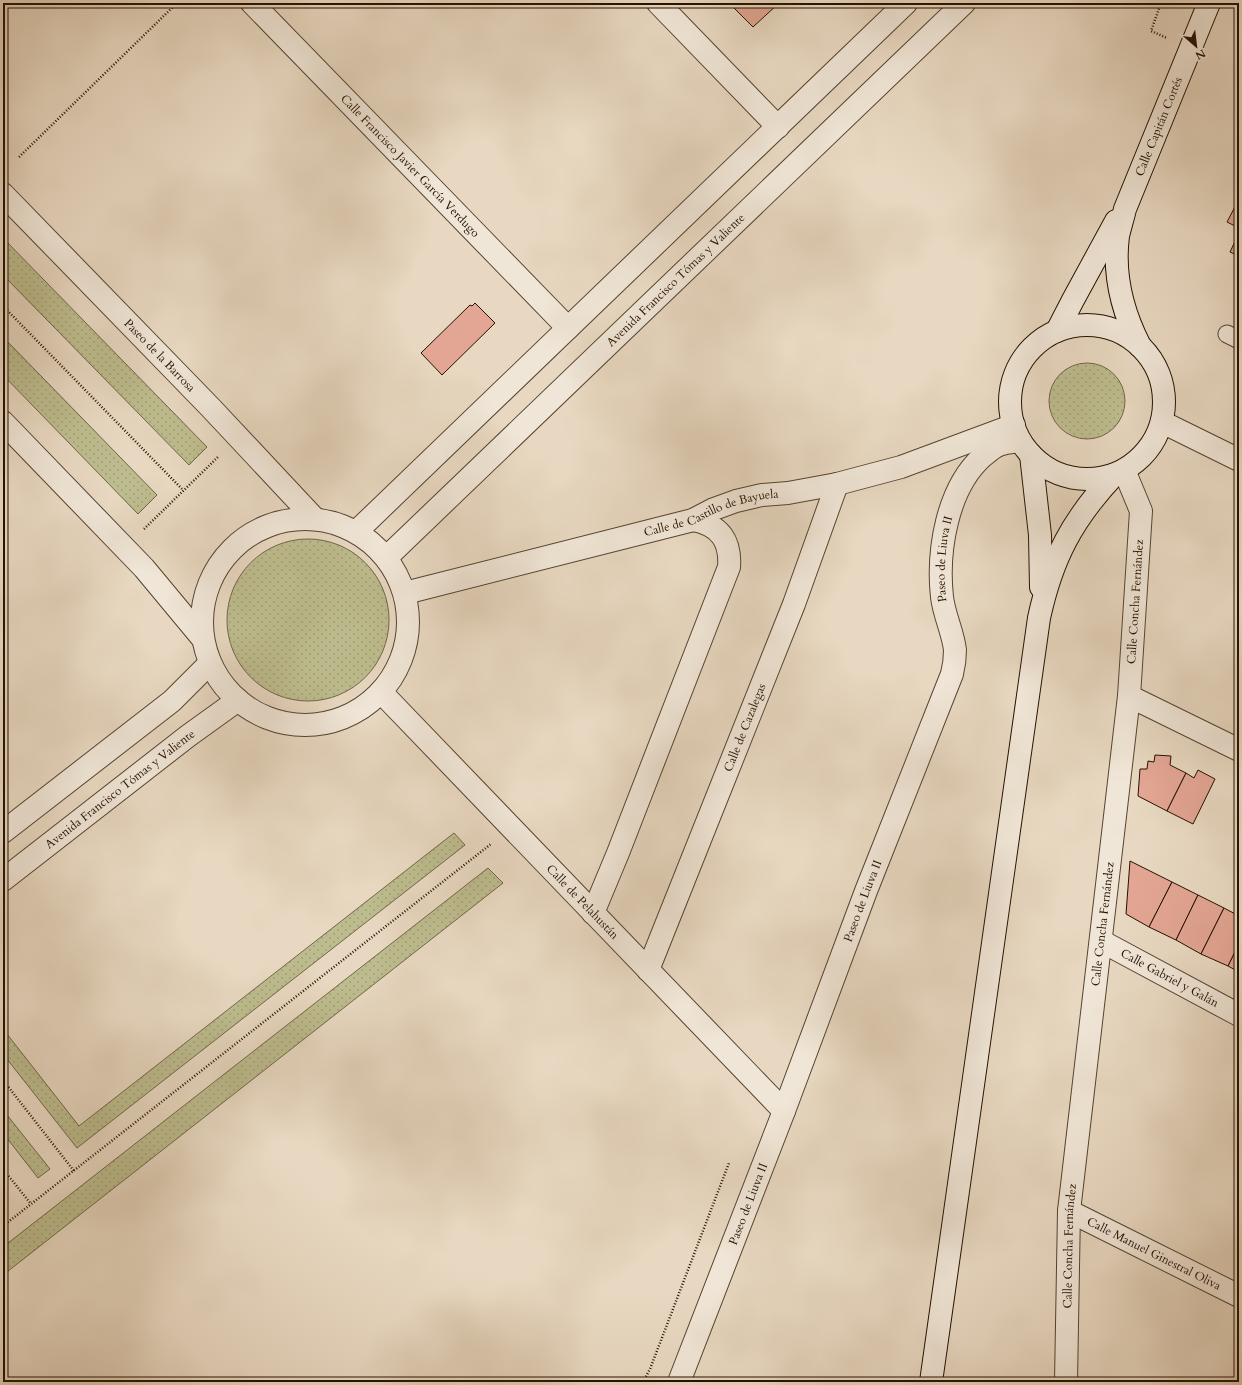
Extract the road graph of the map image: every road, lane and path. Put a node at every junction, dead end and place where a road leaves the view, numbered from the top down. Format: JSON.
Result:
{"nodes":[{"id":1,"x":177,"y":3,"type":"edge"},
{"id":2,"x":252,"y":3,"type":"edge"},
{"id":3,"x":658,"y":3,"type":"edge"},
{"id":4,"x":906,"y":3,"type":"edge"},
{"id":5,"x":964,"y":3,"type":"edge"},
{"id":6,"x":1161,"y":3,"type":"edge"},
{"id":7,"x":1209,"y":3,"type":"edge"},
{"id":8,"x":1151,"y":30,"type":"dead end"},
{"id":9,"x":778,"y":127,"type":"junction"},
{"id":10,"x":19,"y":157,"type":"dead end"},
{"id":11,"x":1136,"y":183,"type":"junction"},
{"id":12,"x":3,"y":194,"type":"edge"},
{"id":13,"x":3,"y":306,"type":"edge"},
{"id":14,"x":568,"y":328,"type":"junction"},
{"id":15,"x":1057,"y":332,"type":"junction"},
{"id":16,"x":1140,"y":346,"type":"junction"},
{"id":17,"x":3,"y":422,"type":"edge"},
{"id":18,"x":1162,"y":422,"type":"junction"},
{"id":19,"x":1022,"y":440,"type":"junction"},
{"id":20,"x":224,"y":451,"type":"dead end"},
{"id":21,"x":1239,"y":460,"type":"edge"},
{"id":22,"x":1119,"y":472,"type":"junction"},
{"id":23,"x":837,"y":484,"type":"junction"},
{"id":24,"x":183,"y":490,"type":"junction"},
{"id":25,"x":314,"y":518,"type":"junction"},
{"id":26,"x":693,"y":520,"type":"junction"},
{"id":27,"x":144,"y":529,"type":"dead end"},
{"id":28,"x":357,"y":531,"type":"junction"},
{"id":29,"x":387,"y":557,"type":"junction"},
{"id":30,"x":405,"y":593,"type":"junction"},
{"id":31,"x":1039,"y":618,"type":"junction"},
{"id":32,"x":203,"y":639,"type":"junction"},
{"id":33,"x":210,"y":663,"type":"junction"},
{"id":34,"x":381,"y":692,"type":"junction"},
{"id":35,"x":1129,"y":696,"type":"junction"},
{"id":36,"x":238,"y":700,"type":"junction"},
{"id":37,"x":1239,"y":750,"type":"edge"},
{"id":38,"x":3,"y":832,"type":"edge"},
{"id":39,"x":476,"y":856,"type":"dead end"},
{"id":40,"x":3,"y":880,"type":"edge"},
{"id":41,"x":593,"y":913,"type":"junction"},
{"id":42,"x":1101,"y":941,"type":"junction"},
{"id":43,"x":648,"y":970,"type":"junction"},
{"id":44,"x":1239,"y":1015,"type":"edge"},
{"id":45,"x":3,"y":1080,"type":"edge"},
{"id":46,"x":784,"y":1111,"type":"junction"},
{"id":47,"x":729,"y":1163,"type":"dead end"},
{"id":48,"x":3,"y":1169,"type":"edge"},
{"id":49,"x":74,"y":1171,"type":"junction"},
{"id":50,"x":31,"y":1204,"type":"junction"},
{"id":51,"x":1069,"y":1211,"type":"junction"},
{"id":52,"x":3,"y":1226,"type":"edge"},
{"id":53,"x":1239,"y":1296,"type":"edge"},
{"id":54,"x":643,"y":1382,"type":"edge"},
{"id":55,"x":679,"y":1382,"type":"edge"},
{"id":56,"x":931,"y":1382,"type":"edge"},
{"id":57,"x":1066,"y":1382,"type":"edge"}],
"edges":[{"from":1,"to":10,"type":"path"},
{"from":2,"to":14,"type":"street","name":"Calle Francisco Javier García Verdugo"},
{"from":3,"to":9,"type":"street"},
{"from":4,"to":9,"type":"street"},
{"from":5,"to":29,"type":"street","name":"Avenida Francisco Tómas y Valiente"},
{"from":6,"to":8,"type":"path"},
{"from":7,"to":11,"type":"street","name":"Calle Capitán Cortés"},
{"from":9,"to":14,"type":"street"},
{"from":11,"to":15,"type":"street","name":"Calle Capitán Cortés"},
{"from":11,"to":16,"type":"street","name":"Calle Capitán Cortés"},
{"from":12,"to":25,"type":"street","name":"Paseo de la Barrosa"},
{"from":13,"to":24,"type":"path"},
{"from":14,"to":28,"type":"street"},
{"from":15,"to":16,"type":"street","name":"Calle Capitán Cortés"},
{"from":15,"to":19,"type":"street","name":"Calle Capitán Cortés"},
{"from":16,"to":18,"type":"street","name":"Calle Capitán Cortés"},
{"from":17,"to":32,"type":"street"},
{"from":18,"to":21,"type":"street"},
{"from":18,"to":22,"type":"street","name":"Calle Capitán Cortés"},
{"from":19,"to":22,"type":"street","name":"Calle Capitán Cortés"},
{"from":19,"to":23,"type":"street","name":"Calle de Castillo de Bayuela"},
{"from":19,"to":31,"type":"street"},
{"from":19,"to":46,"type":"street","name":"Paseo de Liuva II"},
{"from":20,"to":24,"type":"path"},
{"from":22,"to":31,"type":"street"},
{"from":22,"to":35,"type":"street","name":"Calle Concha Fernández"},
{"from":23,"to":26,"type":"street","name":"Calle de Castillo de Bayuela"},
{"from":23,"to":43,"type":"street","name":"Calle de Cazalegas"},
{"from":24,"to":27,"type":"path"},
{"from":25,"to":28,"type":"street"},
{"from":25,"to":32,"type":"street"},
{"from":26,"to":30,"type":"street","name":"Calle de Castillo de Bayuela"},
{"from":26,"to":41,"type":"street"},
{"from":28,"to":29,"type":"street"},
{"from":29,"to":30,"type":"street"},
{"from":30,"to":34,"type":"street"},
{"from":31,"to":56,"type":"street"},
{"from":32,"to":33,"type":"street"},
{"from":33,"to":36,"type":"street"},
{"from":33,"to":38,"type":"street"},
{"from":34,"to":36,"type":"street"},
{"from":34,"to":41,"type":"street","name":"Calle de Pelahustán"},
{"from":35,"to":37,"type":"street"},
{"from":35,"to":42,"type":"street","name":"Calle Concha Fernández"},
{"from":36,"to":40,"type":"street","name":"Avenida Francisco Tómas y Valiente"},
{"from":39,"to":49,"type":"path"},
{"from":41,"to":43,"type":"street","name":"Calle de Pelahustán"},
{"from":42,"to":44,"type":"street","name":"Calle Gabriel y Galán"},
{"from":42,"to":51,"type":"street","name":"Calle Concha Fernández"},
{"from":43,"to":46,"type":"street","name":"Calle de Pelahustán"},
{"from":45,"to":49,"type":"path"},
{"from":46,"to":55,"type":"street","name":"Paseo de Liuva II"},
{"from":47,"to":54,"type":"path"},
{"from":48,"to":50,"type":"path"},
{"from":49,"to":50,"type":"path"},
{"from":50,"to":52,"type":"path"},
{"from":51,"to":53,"type":"street","name":"Calle Manuel Ginestral Oliva"},
{"from":51,"to":57,"type":"street","name":"Calle Concha Fernández"}]}
